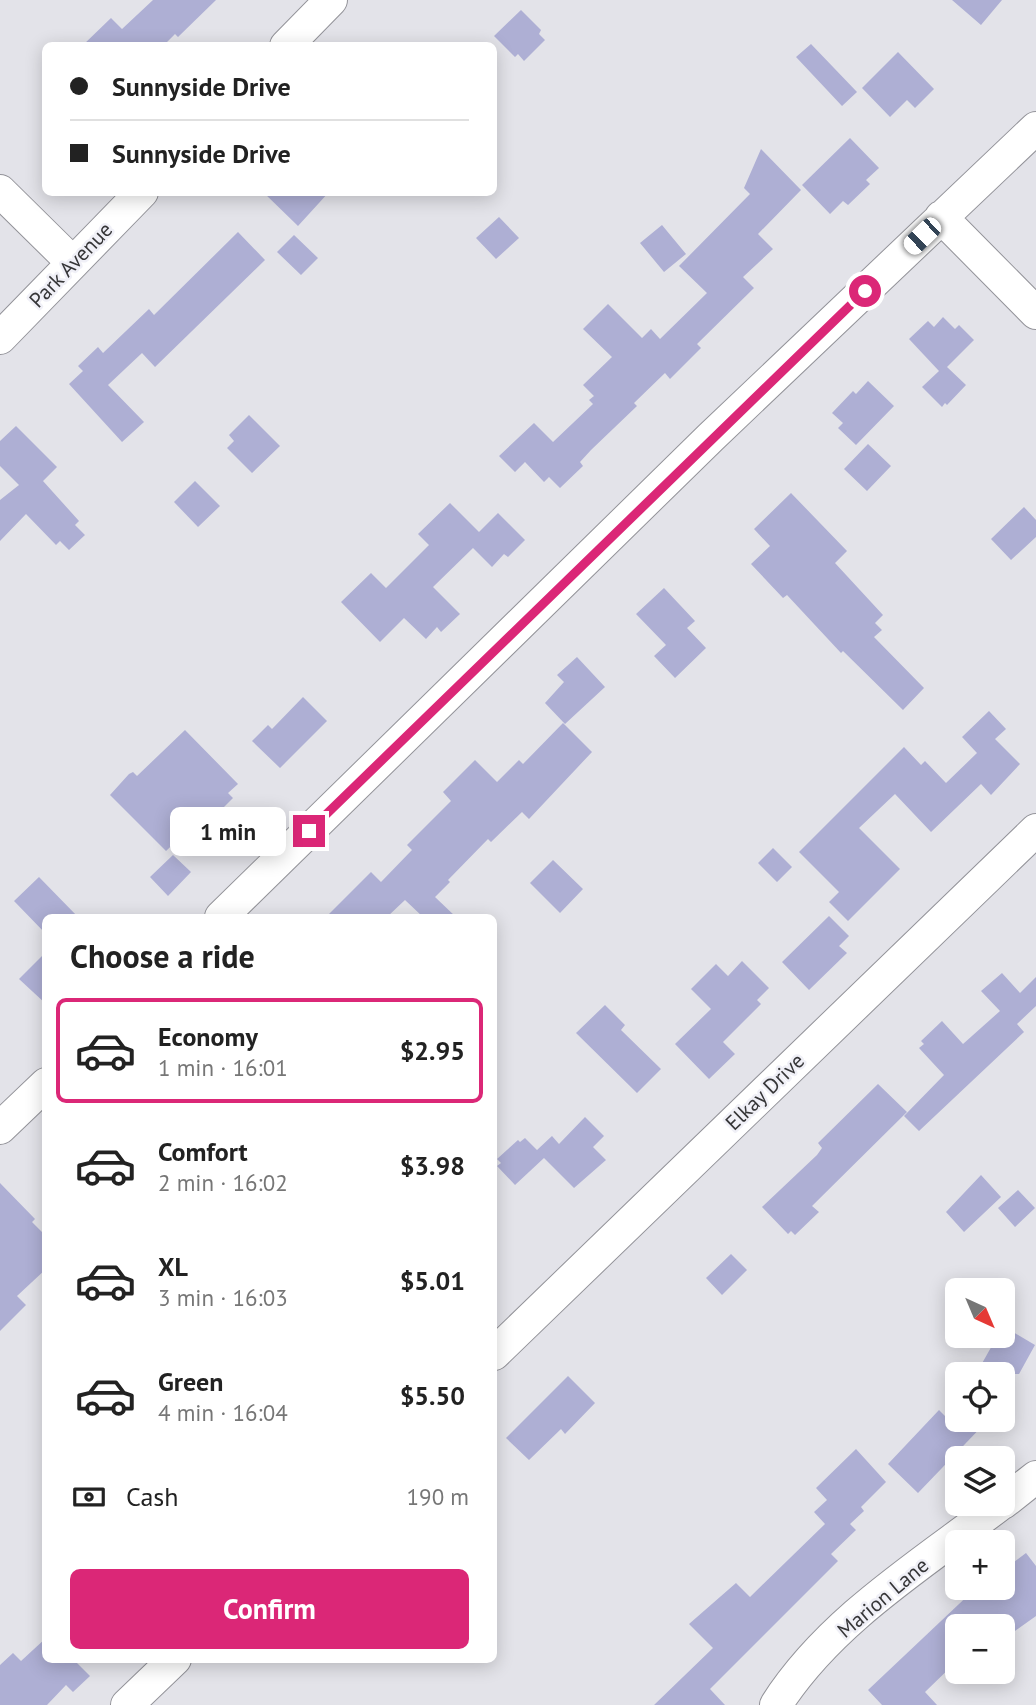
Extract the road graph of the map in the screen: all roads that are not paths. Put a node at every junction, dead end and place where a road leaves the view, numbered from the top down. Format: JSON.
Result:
{"nodes":[{"id":1,"x":331,"y":0,"type":"edge"},
{"id":2,"x":290,"y":42,"type":"edge"},
{"id":3,"x":1036,"y":128,"type":"edge"},
{"id":4,"x":0,"y":191,"type":"edge"},
{"id":5,"x":138,"y":196,"type":"edge"},
{"id":6,"x":941,"y":218,"type":"junction"},
{"id":7,"x":73,"y":263,"type":"junction"},
{"id":8,"x":1036,"y":313,"type":"edge"},
{"id":9,"x":0,"y":338,"type":"edge"},
{"id":10,"x":1036,"y":830,"type":"edge"},
{"id":11,"x":224,"y":914,"type":"edge"},
{"id":12,"x":42,"y":1088,"type":"edge"},
{"id":13,"x":0,"y":1128,"type":"edge"},
{"id":14,"x":497,"y":1351,"type":"edge"},
{"id":15,"x":1036,"y":1476,"type":"edge"},
{"id":16,"x":1015,"y":1493,"type":"edge"},
{"id":17,"x":985,"y":1516,"type":"edge"},
{"id":18,"x":171,"y":1663,"type":"edge"},
{"id":19,"x":127,"y":1705,"type":"edge"},
{"id":20,"x":776,"y":1705,"type":"edge"}],
"edges":[{"from":1,"to":2,"type":"street"},
{"from":3,"to":6,"type":"street"},
{"from":4,"to":7,"type":"street"},
{"from":5,"to":7,"type":"street","name":"Park Avenue"},
{"from":6,"to":8,"type":"street"},
{"from":6,"to":11,"type":"street"},
{"from":7,"to":9,"type":"street","name":"Park Avenue"},
{"from":10,"to":14,"type":"street","name":"Elkay Drive"},
{"from":12,"to":13,"type":"street"},
{"from":15,"to":16,"type":"street","name":"Marion Lane"},
{"from":17,"to":20,"type":"street","name":"Marion Lane"},
{"from":18,"to":19,"type":"street"}]}
